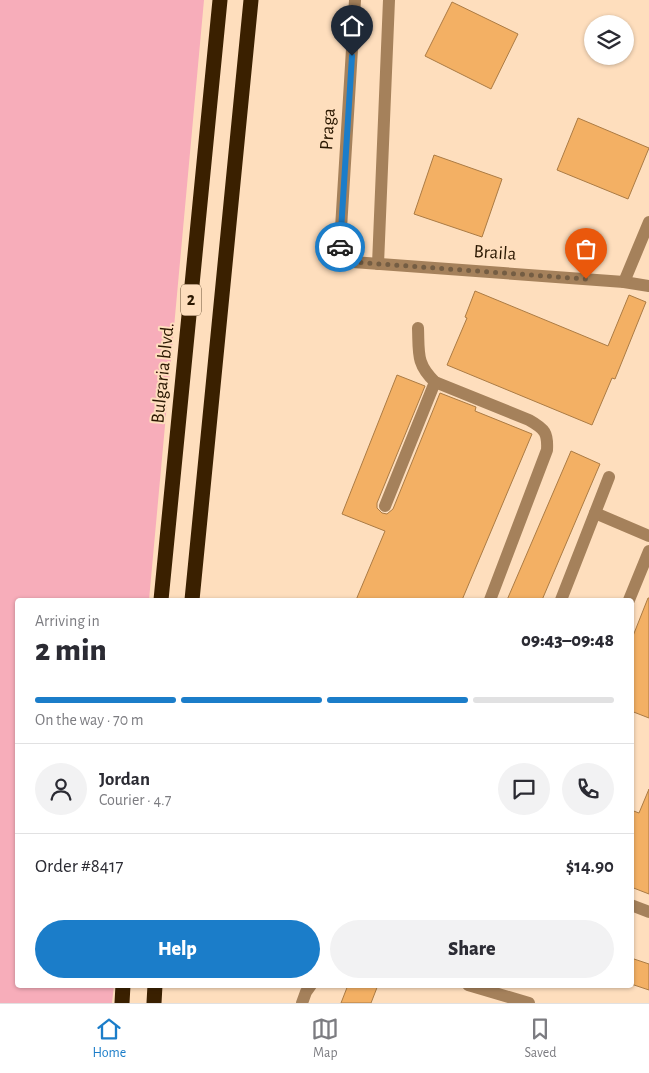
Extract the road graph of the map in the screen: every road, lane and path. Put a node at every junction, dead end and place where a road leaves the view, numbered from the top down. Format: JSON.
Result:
{"nodes":[{"id":1,"x":220,"y":0,"type":"edge"},
{"id":2,"x":251,"y":0,"type":"edge"},
{"id":3,"x":355,"y":0,"type":"edge"},
{"id":4,"x":389,"y":0,"type":"edge"},
{"id":5,"x":649,"y":222,"type":"edge"},
{"id":6,"x":339,"y":261,"type":"joint"},
{"id":7,"x":378,"y":264,"type":"junction"},
{"id":8,"x":624,"y":282,"type":"junction"},
{"id":9,"x":649,"y":286,"type":"edge"},
{"id":10,"x":418,"y":328,"type":"dead end"},
{"id":11,"x":435,"y":382,"type":"junction"},
{"id":12,"x":609,"y":477,"type":"dead end"},
{"id":13,"x":385,"y":506,"type":"dead end"},
{"id":14,"x":595,"y":513,"type":"junction"},
{"id":15,"x":649,"y":536,"type":"edge"},
{"id":16,"x":649,"y":551,"type":"edge"},
{"id":17,"x":161,"y":598,"type":"edge"},
{"id":18,"x":192,"y":598,"type":"edge"},
{"id":19,"x":491,"y":598,"type":"edge"},
{"id":20,"x":562,"y":598,"type":"edge"},
{"id":21,"x":630,"y":598,"type":"edge"},
{"id":22,"x":634,"y":906,"type":"edge"},
{"id":23,"x":649,"y":912,"type":"edge"},
{"id":24,"x":123,"y":988,"type":"edge"},
{"id":25,"x":155,"y":988,"type":"edge"},
{"id":26,"x":309,"y":988,"type":"edge"},
{"id":27,"x":478,"y":988,"type":"edge"},
{"id":28,"x":122,"y":1003,"type":"edge"},
{"id":29,"x":154,"y":1003,"type":"edge"},
{"id":30,"x":302,"y":1003,"type":"edge"},
{"id":31,"x":529,"y":1003,"type":"edge"}],
"edges":[{"from":1,"to":17,"type":"highway","name":"Bulgaria blvd.","number":"2"},
{"from":2,"to":18,"type":"highway","number":"2"},
{"from":3,"to":6,"type":"street","name":"Praga"},
{"from":4,"to":7,"type":"street"},
{"from":5,"to":8,"type":"street"},
{"from":6,"to":7,"type":"street","name":"Braila"},
{"from":7,"to":8,"type":"street","name":"Braila"},
{"from":8,"to":9,"type":"street","name":"Braila"},
{"from":10,"to":11,"type":"street"},
{"from":11,"to":13,"type":"street"},
{"from":11,"to":19,"type":"street"},
{"from":12,"to":14,"type":"street"},
{"from":14,"to":15,"type":"street"},
{"from":14,"to":20,"type":"street"},
{"from":16,"to":21,"type":"street"},
{"from":22,"to":23,"type":"street"},
{"from":24,"to":28,"type":"highway"},
{"from":25,"to":29,"type":"highway"},
{"from":26,"to":30,"type":"street"},
{"from":27,"to":31,"type":"street"}]}
